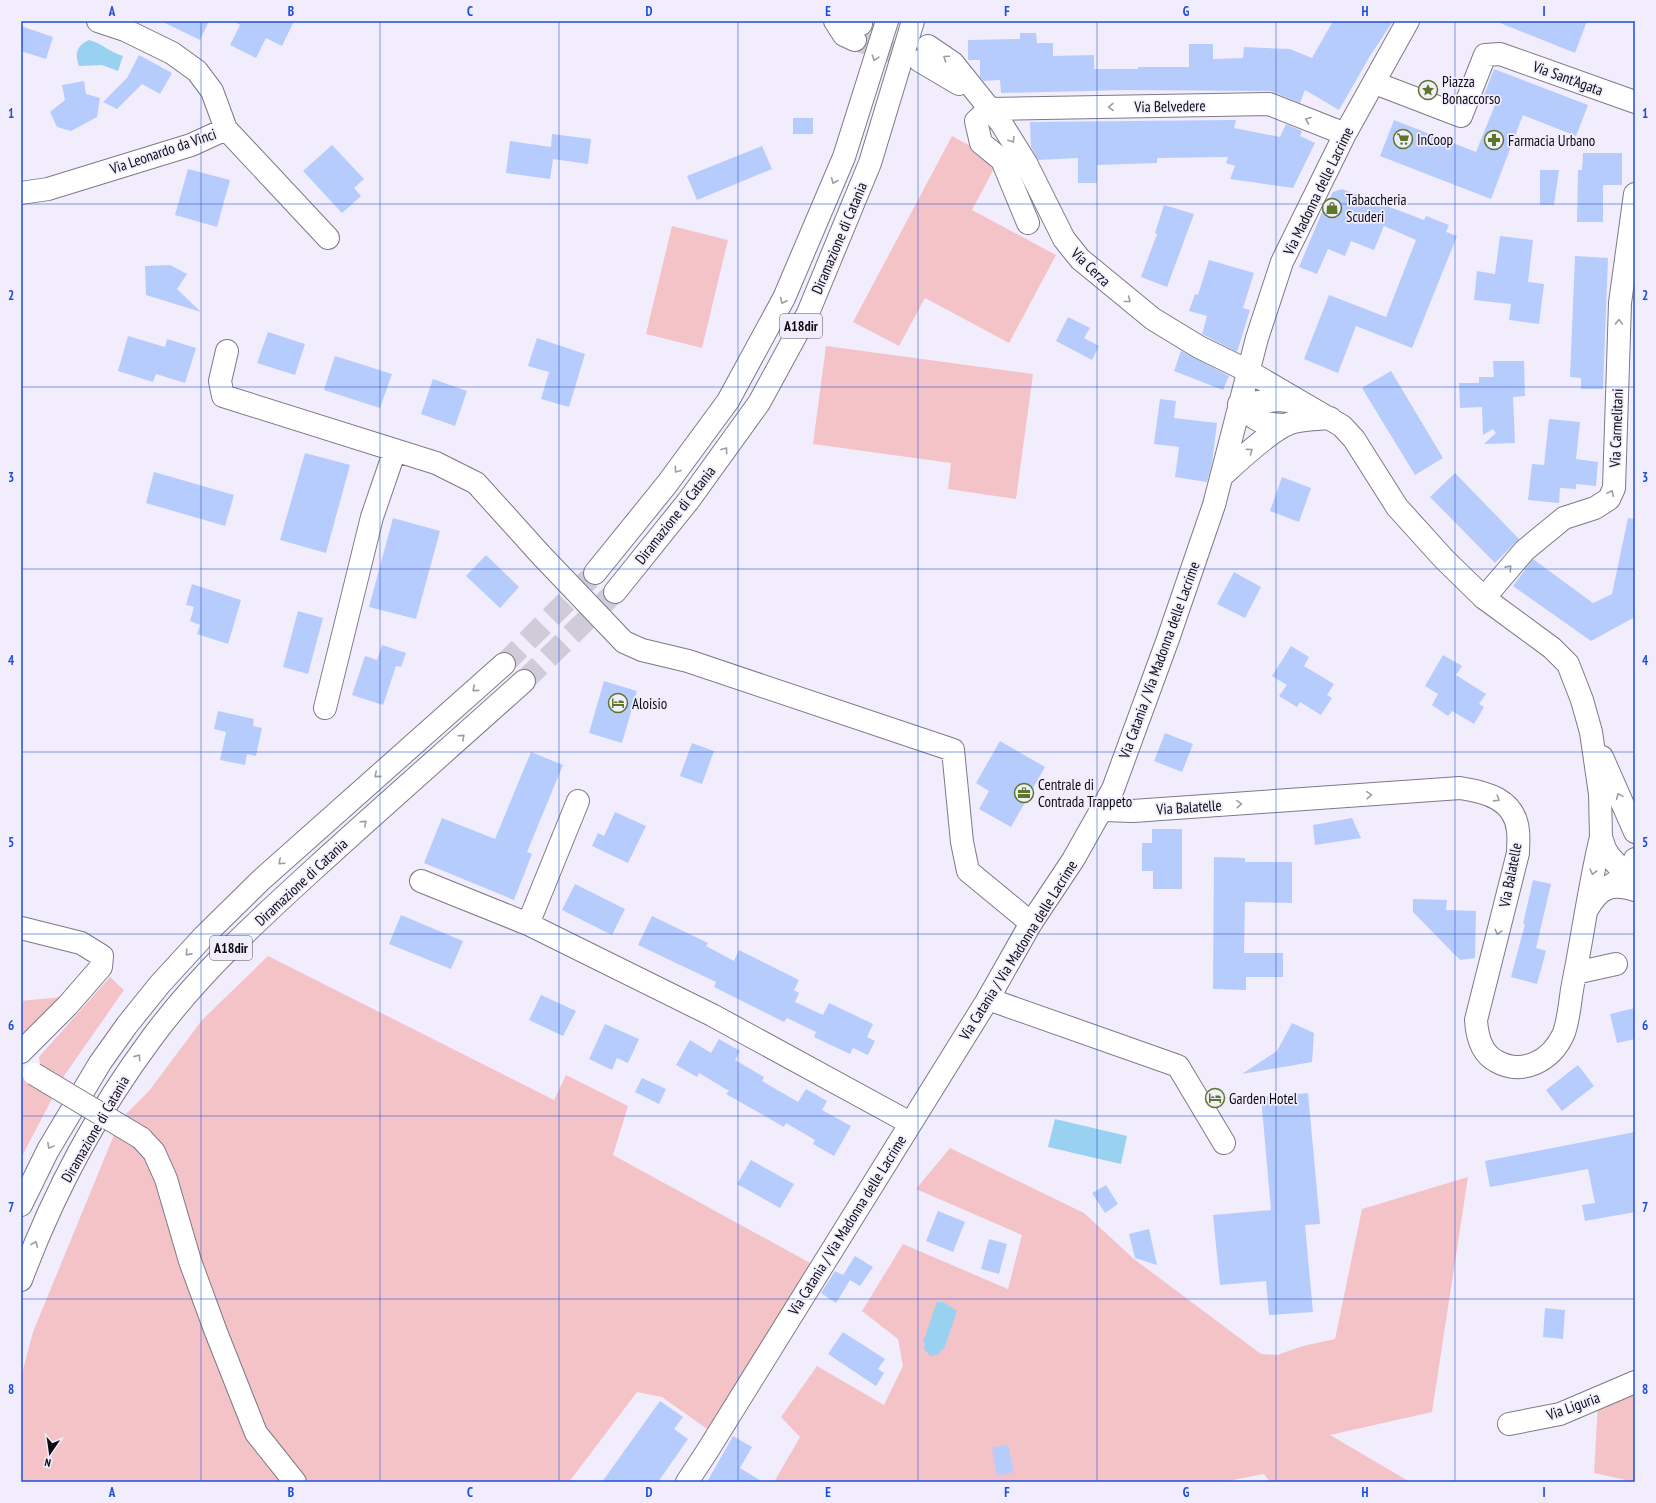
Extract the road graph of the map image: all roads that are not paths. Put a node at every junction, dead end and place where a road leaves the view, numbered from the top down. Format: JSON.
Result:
{"nodes":[{"id":1,"x":98,"y":21,"type":"edge"},
{"id":2,"x":834,"y":21,"type":"edge"},
{"id":3,"x":887,"y":21,"type":"edge"},
{"id":4,"x":913,"y":21,"type":"edge"},
{"id":5,"x":924,"y":21,"type":"edge"},
{"id":6,"x":1408,"y":21,"type":"edge"},
{"id":7,"x":858,"y":29,"type":"tunnel mouth"},
{"id":8,"x":924,"y":53,"type":"tunnel mouth"},
{"id":9,"x":1375,"y":83,"type":"junction"},
{"id":10,"x":1635,"y":102,"type":"edge"},
{"id":11,"x":989,"y":109,"type":"junction"},
{"id":12,"x":226,"y":129,"type":"junction"},
{"id":13,"x":1345,"y":134,"type":"junction"},
{"id":14,"x":870,"y":163,"type":"junction"},
{"id":15,"x":21,"y":193,"type":"edge"},
{"id":16,"x":1635,"y":194,"type":"edge"},
{"id":17,"x":1028,"y":224,"type":"dead end"},
{"id":18,"x":328,"y":238,"type":"dead end"},
{"id":19,"x":1631,"y":245,"type":"edge"},
{"id":20,"x":227,"y":351,"type":"dead end"},
{"id":21,"x":1627,"y":354,"type":"edge"},
{"id":22,"x":1248,"y":371,"type":"junction"},
{"id":23,"x":1299,"y":402,"type":"junction"},
{"id":24,"x":1239,"y":404,"type":"junction"},
{"id":25,"x":1330,"y":418,"type":"junction"},
{"id":26,"x":1284,"y":425,"type":"junction"},
{"id":27,"x":395,"y":450,"type":"junction"},
{"id":28,"x":1221,"y":477,"type":"junction"},
{"id":29,"x":595,"y":573,"type":"tunnel mouth"},
{"id":30,"x":615,"y":592,"type":"tunnel mouth"},
{"id":31,"x":1484,"y":598,"type":"junction"},
{"id":32,"x":504,"y":664,"type":"tunnel mouth"},
{"id":33,"x":524,"y":681,"type":"tunnel mouth"},
{"id":34,"x":325,"y":708,"type":"dead end"},
{"id":35,"x":1591,"y":732,"type":"junction"},
{"id":36,"x":578,"y":801,"type":"dead end"},
{"id":37,"x":1103,"y":810,"type":"junction"},
{"id":38,"x":1635,"y":832,"type":"edge"},
{"id":39,"x":1601,"y":837,"type":"junction"},
{"id":40,"x":1633,"y":877,"type":"edge"},
{"id":41,"x":422,"y":881,"type":"dead end"},
{"id":42,"x":1588,"y":908,"type":"junction"},
{"id":43,"x":1031,"y":923,"type":"junction"},
{"id":44,"x":528,"y":924,"type":"junction"},
{"id":45,"x":21,"y":928,"type":"edge"},
{"id":46,"x":1626,"y":962,"type":"edge"},
{"id":47,"x":1575,"y":973,"type":"junction"},
{"id":48,"x":988,"y":999,"type":"junction"},
{"id":49,"x":21,"y":1052,"type":"edge"},
{"id":50,"x":28,"y":1069,"type":"edge"},
{"id":51,"x":910,"y":1123,"type":"junction"},
{"id":52,"x":1224,"y":1143,"type":"dead end"},
{"id":53,"x":21,"y":1205,"type":"edge"},
{"id":54,"x":21,"y":1280,"type":"edge"},
{"id":55,"x":1635,"y":1382,"type":"edge"},
{"id":56,"x":1509,"y":1424,"type":"dead end"},
{"id":57,"x":295,"y":1482,"type":"edge"},
{"id":58,"x":687,"y":1482,"type":"edge"}],
"edges":[{"from":1,"to":12,"type":"main road","name":"Via Leonardo da Vinci"},
{"from":2,"to":7,"type":"main road"},
{"from":3,"to":29,"type":"main road","name":"Diramazione di Catania","number":"A18dir","one_way":true},
{"from":4,"to":14,"type":"main road","name":"Diramazione di Catania","number":"A18dir"},
{"from":5,"to":14,"type":"main road"},
{"from":6,"to":9,"type":"main road","name":"Via Madonna delle Lacrime"},
{"from":8,"to":11,"type":"main road","name":"Via Cerza"},
{"from":9,"to":10,"type":"main road","name":"Via Sant'Agata"},
{"from":9,"to":13,"type":"main road","name":"Via Madonna delle Lacrime"},
{"from":13,"to":11,"type":"main road","name":"Via Belvedere","one_way":true},
{"from":11,"to":17,"type":"main road"},
{"from":11,"to":22,"type":"main road","name":"Via Cerza","one_way":true},
{"from":12,"to":15,"type":"main road","name":"Via Leonardo da Vinci"},
{"from":12,"to":18,"type":"main road"},
{"from":13,"to":22,"type":"main road","name":"Via Madonna delle Lacrime"},
{"from":30,"to":14,"type":"main road","name":"Diramazione di Catania","number":"A18dir","one_way":true},
{"from":16,"to":19,"type":"main road","name":"Via Carmelitani"},
{"from":21,"to":19,"type":"main road","name":"Via Carmelitani","one_way":true},
{"from":20,"to":27,"type":"main road"},
{"from":31,"to":21,"type":"main road","name":"Via Carmelitani","one_way":true},
{"from":22,"to":23,"type":"main road","name":"Via Cerza"},
{"from":22,"to":24,"type":"main road","name":"Via Catania / Via Madonna delle Lacrime"},
{"from":23,"to":24,"type":"main road"},
{"from":23,"to":25,"type":"main road","name":"Via Cerza"},
{"from":24,"to":26,"type":"main road"},
{"from":24,"to":28,"type":"main road","name":"Via Catania / Via Madonna delle Lacrime"},
{"from":25,"to":26,"type":"main road"},
{"from":25,"to":31,"type":"main road","name":"Via Cerza"},
{"from":28,"to":26,"type":"main road","one_way":true},
{"from":27,"to":34,"type":"main road"},
{"from":27,"to":43,"type":"main road"},
{"from":28,"to":37,"type":"main road","name":"Via Catania / Via Madonna delle Lacrime"},
{"from":31,"to":35,"type":"main road","name":"Via Cerza"},
{"from":32,"to":53,"type":"main road","name":"Diramazione di Catania","number":"A18dir","one_way":true},
{"from":54,"to":33,"type":"main road","name":"Diramazione di Catania","number":"A18dir","one_way":true},
{"from":38,"to":35,"type":"main road","one_way":true},
{"from":35,"to":39,"type":"main road"},
{"from":36,"to":44,"type":"main road"},
{"from":37,"to":43,"type":"main road","name":"Via Catania / Via Madonna delle Lacrime"},
{"from":37,"to":47,"type":"main road","name":"Via Balatelle","one_way":true},
{"from":39,"to":40,"type":"main road"},
{"from":39,"to":42,"type":"main road","name":"Via Balatelle","one_way":true},
{"from":40,"to":42,"type":"main road"},
{"from":41,"to":44,"type":"main road"},
{"from":42,"to":47,"type":"main road","name":"Via Balatelle"},
{"from":43,"to":48,"type":"main road","name":"Via Catania / Via Madonna delle Lacrime"},
{"from":44,"to":51,"type":"main road"},
{"from":45,"to":49,"type":"main road"},
{"from":46,"to":47,"type":"main road"},
{"from":48,"to":51,"type":"main road","name":"Via Catania / Via Madonna delle Lacrime"},
{"from":48,"to":52,"type":"main road"},
{"from":50,"to":57,"type":"main road","bridge":true},
{"from":51,"to":58,"type":"main road","name":"Via Catania / Via Madonna delle Lacrime"},
{"from":55,"to":56,"type":"main road","name":"Via Liguria"}]}
